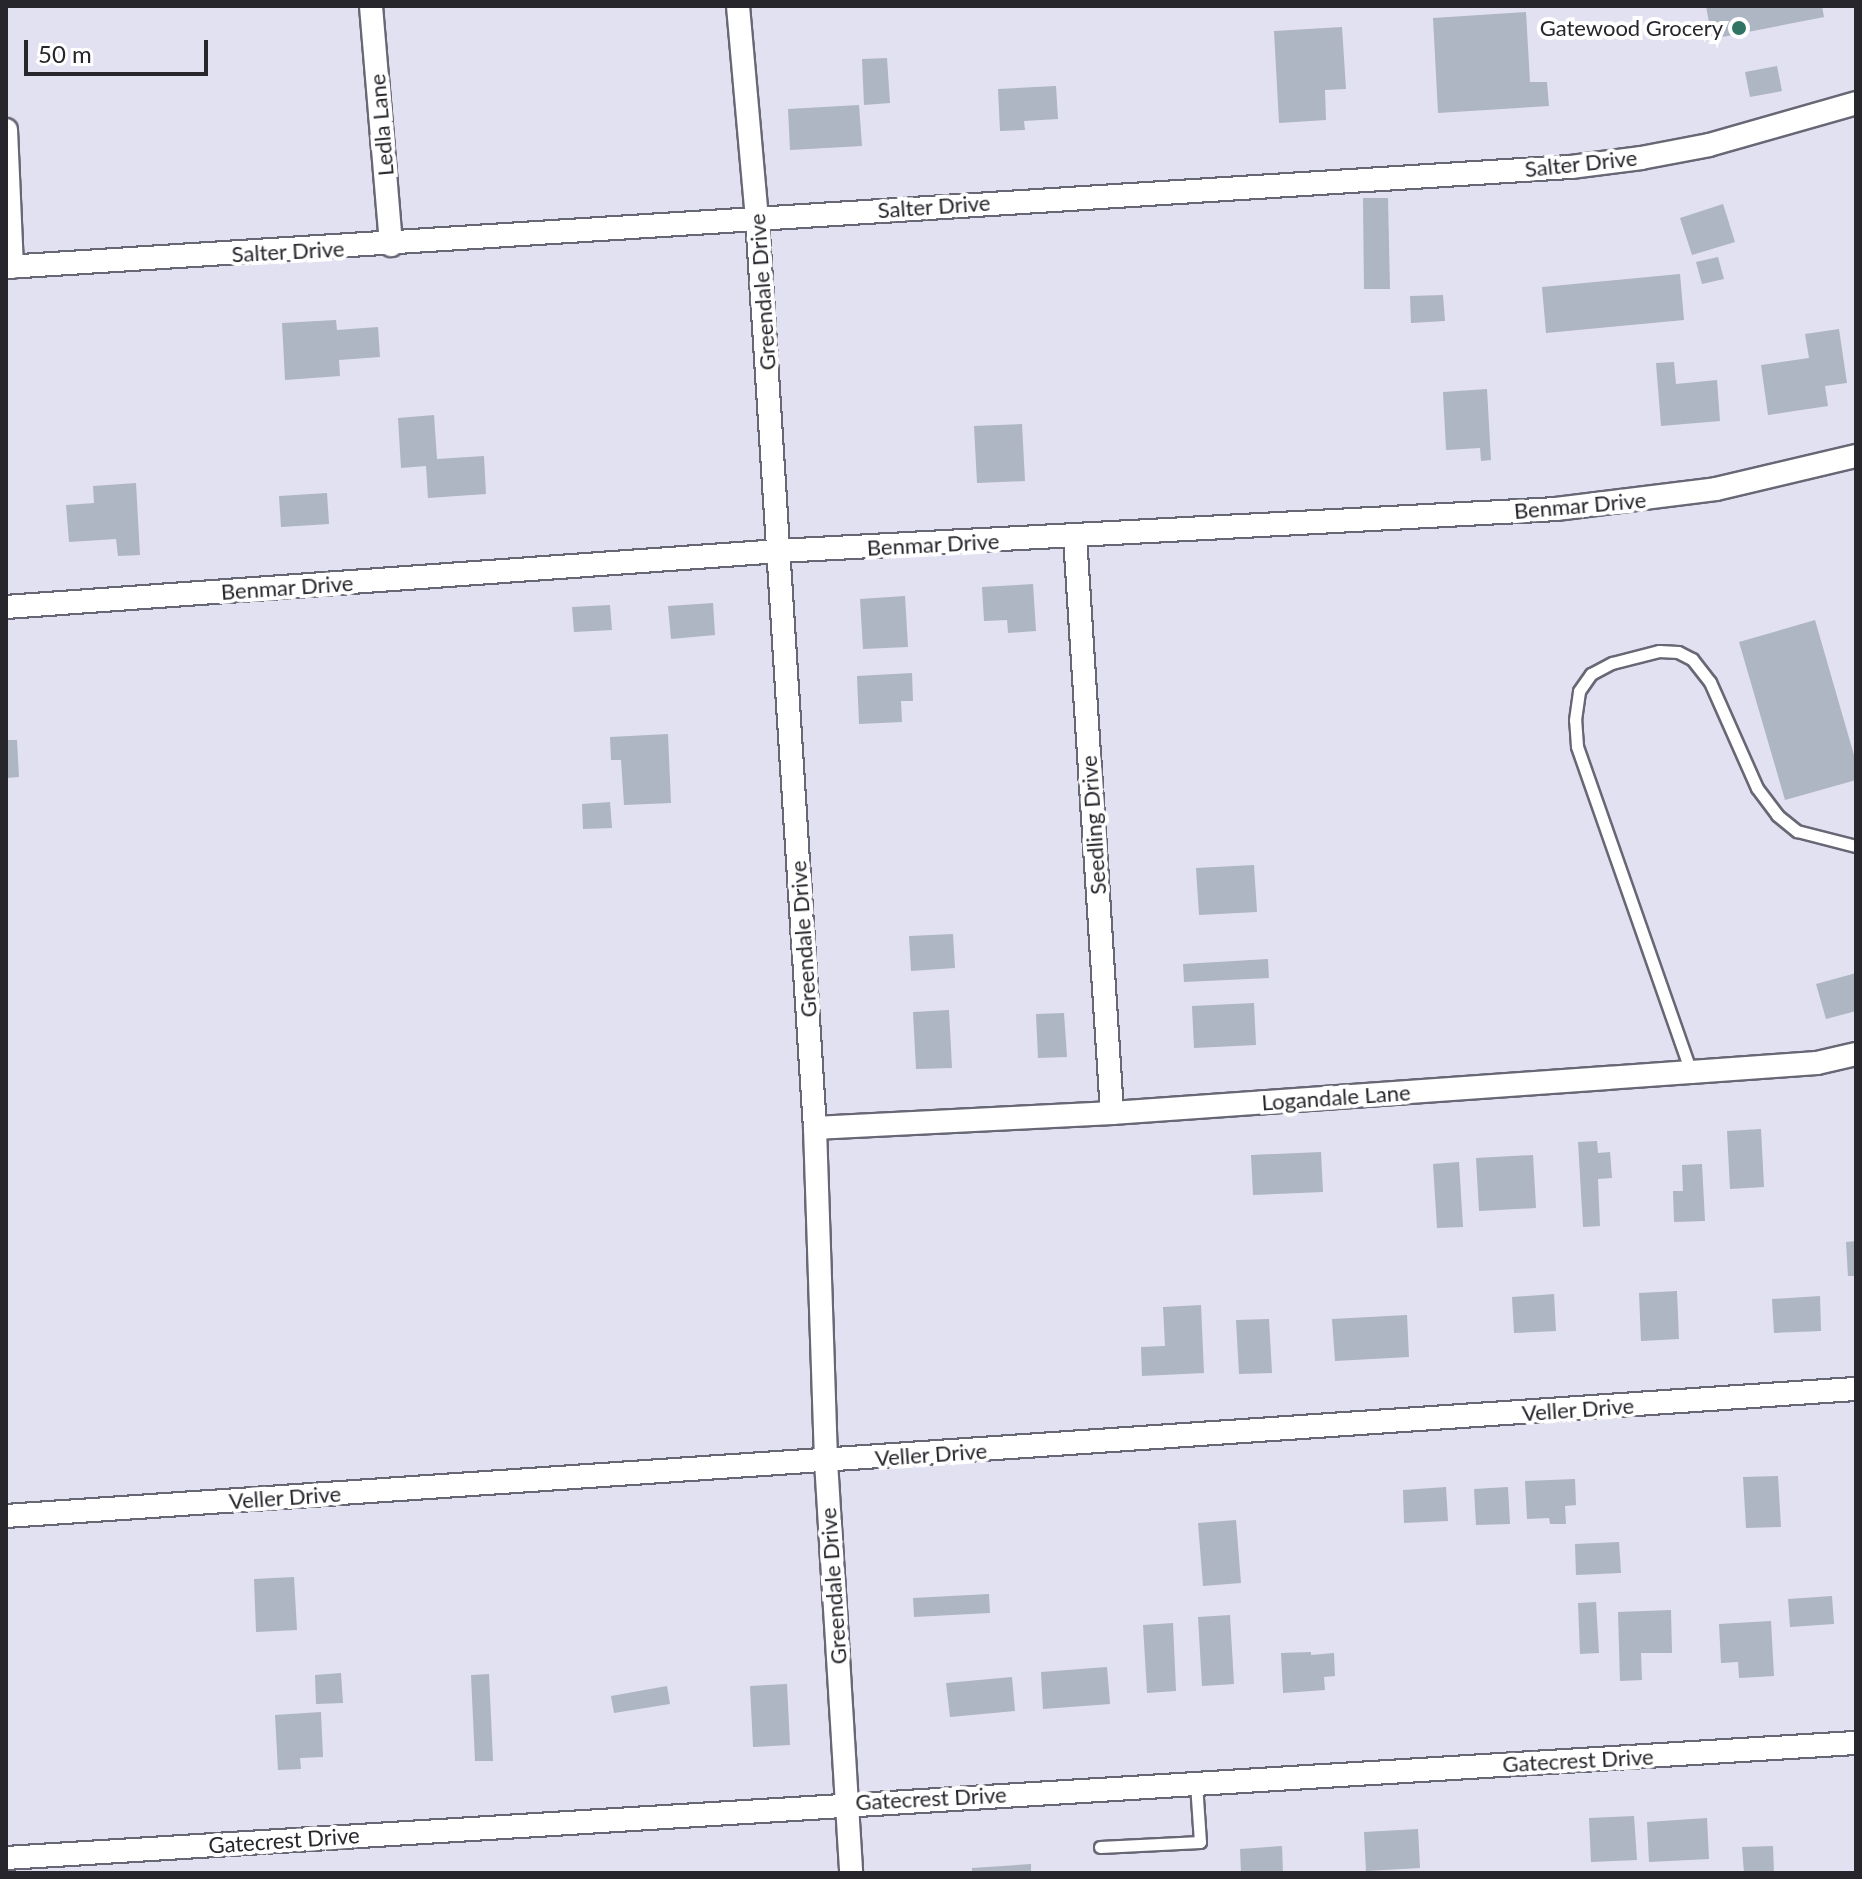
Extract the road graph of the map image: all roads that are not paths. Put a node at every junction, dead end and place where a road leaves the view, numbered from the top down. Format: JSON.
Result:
{"nodes":[{"id":1,"x":371,"y":6,"type":"edge"},
{"id":2,"x":738,"y":6,"type":"edge"},
{"id":3,"x":1856,"y":103,"type":"edge"},
{"id":4,"x":6,"y":130,"type":"edge"},
{"id":5,"x":757,"y":217,"type":"junction"},
{"id":6,"x":391,"y":245,"type":"junction"},
{"id":7,"x":9,"y":267,"type":"edge"},
{"id":8,"x":1856,"y":456,"type":"edge"},
{"id":9,"x":1075,"y":537,"type":"junction"},
{"id":10,"x":779,"y":551,"type":"junction"},
{"id":11,"x":6,"y":607,"type":"edge"},
{"id":12,"x":1856,"y":846,"type":"edge"},
{"id":13,"x":1856,"y":1054,"type":"edge"},
{"id":14,"x":1691,"y":1072,"type":"junction"},
{"id":15,"x":1112,"y":1113,"type":"junction"},
{"id":16,"x":815,"y":1128,"type":"junction"},
{"id":17,"x":1856,"y":1389,"type":"edge"},
{"id":18,"x":826,"y":1461,"type":"junction"},
{"id":19,"x":6,"y":1516,"type":"edge"},
{"id":20,"x":1856,"y":1743,"type":"edge"},
{"id":21,"x":1196,"y":1783,"type":"junction"},
{"id":22,"x":847,"y":1803,"type":"junction"},
{"id":23,"x":1100,"y":1847,"type":"dead end"},
{"id":24,"x":6,"y":1858,"type":"edge"},
{"id":25,"x":851,"y":1873,"type":"edge"}],
"edges":[{"from":1,"to":6,"type":"street","name":"Ledla Lane"},
{"from":2,"to":5,"type":"street","name":"Greendale Drive"},
{"from":3,"to":5,"type":"street","name":"Salter Drive"},
{"from":4,"to":7,"type":"street"},
{"from":5,"to":6,"type":"street","name":"Salter Drive"},
{"from":5,"to":10,"type":"street","name":"Greendale Drive"},
{"from":6,"to":7,"type":"street","name":"Salter Drive"},
{"from":8,"to":9,"type":"street","name":"Benmar Drive"},
{"from":9,"to":10,"type":"street","name":"Benmar Drive"},
{"from":9,"to":15,"type":"street","name":"Seedling Drive"},
{"from":10,"to":11,"type":"street","name":"Benmar Drive"},
{"from":10,"to":16,"type":"street","name":"Greendale Drive"},
{"from":12,"to":14,"type":"lane"},
{"from":13,"to":14,"type":"street","name":"Logandale Lane"},
{"from":14,"to":15,"type":"street","name":"Logandale Lane"},
{"from":15,"to":16,"type":"street","name":"Logandale Lane"},
{"from":16,"to":18,"type":"street","name":"Greendale Drive"},
{"from":17,"to":18,"type":"street","name":"Veller Drive"},
{"from":18,"to":19,"type":"street","name":"Veller Drive"},
{"from":18,"to":22,"type":"street","name":"Greendale Drive"},
{"from":20,"to":21,"type":"street","name":"Gatecrest Drive"},
{"from":21,"to":22,"type":"street","name":"Gatecrest Drive"},
{"from":21,"to":23,"type":"lane"},
{"from":22,"to":24,"type":"street","name":"Gatecrest Drive"},
{"from":22,"to":25,"type":"street","name":"Greendale Drive"}]}
